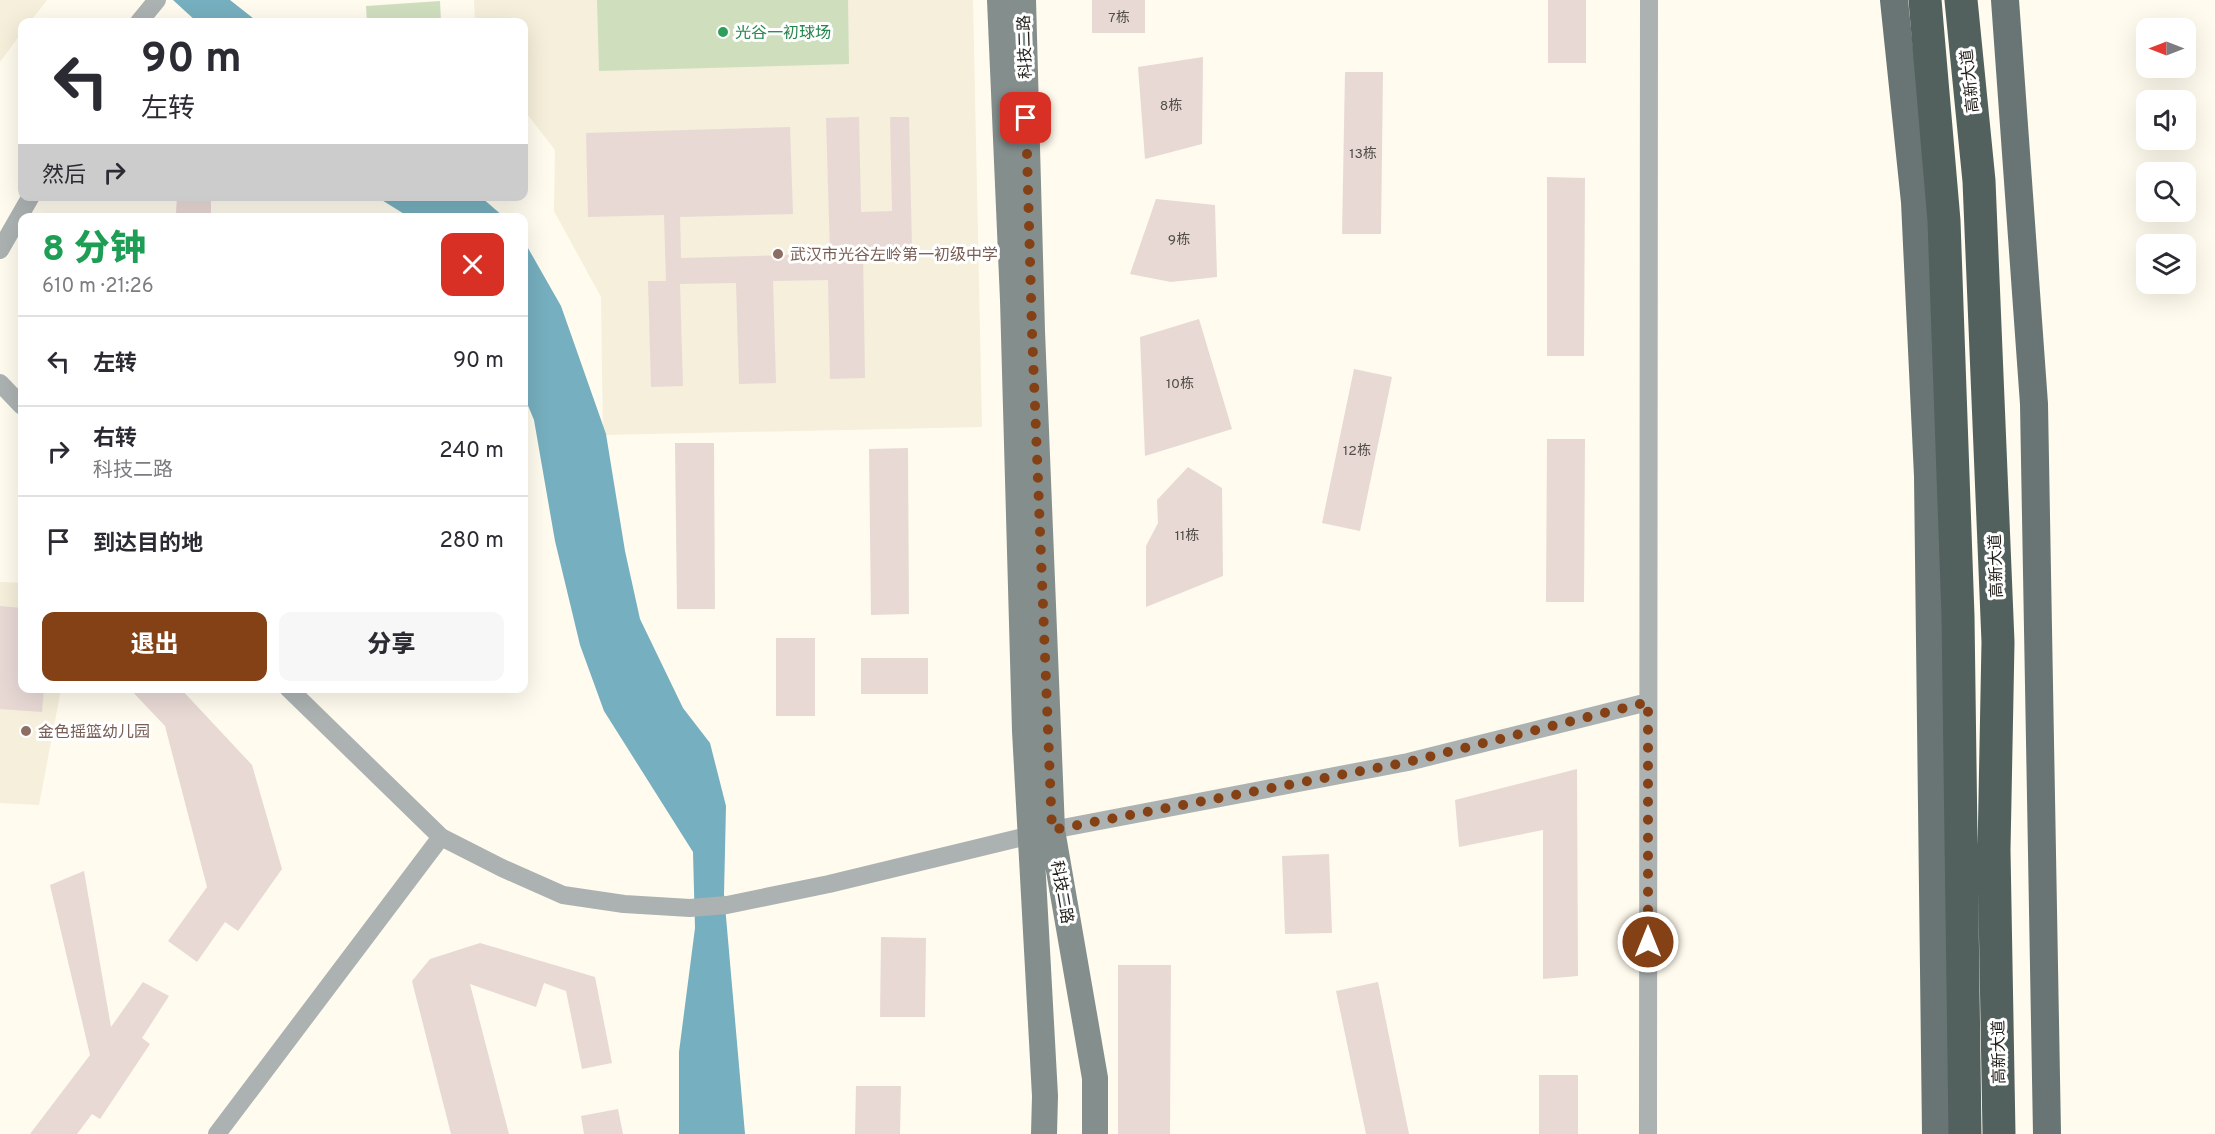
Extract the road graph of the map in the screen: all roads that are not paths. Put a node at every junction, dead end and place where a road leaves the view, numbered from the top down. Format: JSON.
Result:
{"nodes":[{"id":1,"x":157,"y":0,"type":"edge"},
{"id":2,"x":1000,"y":0,"type":"edge"},
{"id":3,"x":1023,"y":0,"type":"edge"},
{"id":4,"x":1649,"y":0,"type":"edge"},
{"id":5,"x":1894,"y":0,"type":"edge"},
{"id":6,"x":1925,"y":0,"type":"edge"},
{"id":7,"x":1961,"y":0,"type":"edge"},
{"id":8,"x":2005,"y":0,"type":"edge"},
{"id":9,"x":142,"y":18,"type":"edge"},
{"id":10,"x":18,"y":219,"type":"edge"},
{"id":11,"x":0,"y":250,"type":"edge"},
{"id":12,"x":0,"y":382,"type":"edge"},
{"id":13,"x":18,"y":402,"type":"edge"},
{"id":14,"x":293,"y":693,"type":"edge"},
{"id":15,"x":1648,"y":702,"type":"junction"},
{"id":16,"x":1041,"y":833,"type":"junction"},
{"id":17,"x":441,"y":837,"type":"junction"},
{"id":18,"x":217,"y":1134,"type":"edge"},
{"id":19,"x":1044,"y":1134,"type":"edge"},
{"id":20,"x":1095,"y":1134,"type":"edge"},
{"id":21,"x":1648,"y":1134,"type":"edge"},
{"id":22,"x":1936,"y":1134,"type":"edge"},
{"id":23,"x":1965,"y":1134,"type":"edge"},
{"id":24,"x":1999,"y":1134,"type":"edge"},
{"id":25,"x":2047,"y":1134,"type":"edge"}],
"edges":[{"from":1,"to":9,"type":"street"},
{"from":2,"to":16,"type":"street","name":"科技二路"},
{"from":3,"to":16,"type":"street","name":"科技二路"},
{"from":4,"to":15,"type":"street"},
{"from":5,"to":22,"type":"main road"},
{"from":6,"to":23,"type":"highway","name":"高新大道"},
{"from":7,"to":24,"type":"highway","name":"高新大道"},
{"from":8,"to":25,"type":"main road"},
{"from":10,"to":11,"type":"street"},
{"from":12,"to":13,"type":"street"},
{"from":14,"to":17,"type":"street"},
{"from":15,"to":16,"type":"street"},
{"from":15,"to":21,"type":"street"},
{"from":16,"to":17,"type":"street"},
{"from":16,"to":19,"type":"street","name":"科技二路"},
{"from":16,"to":20,"type":"street","name":"科技二路"},
{"from":17,"to":18,"type":"street"}]}
